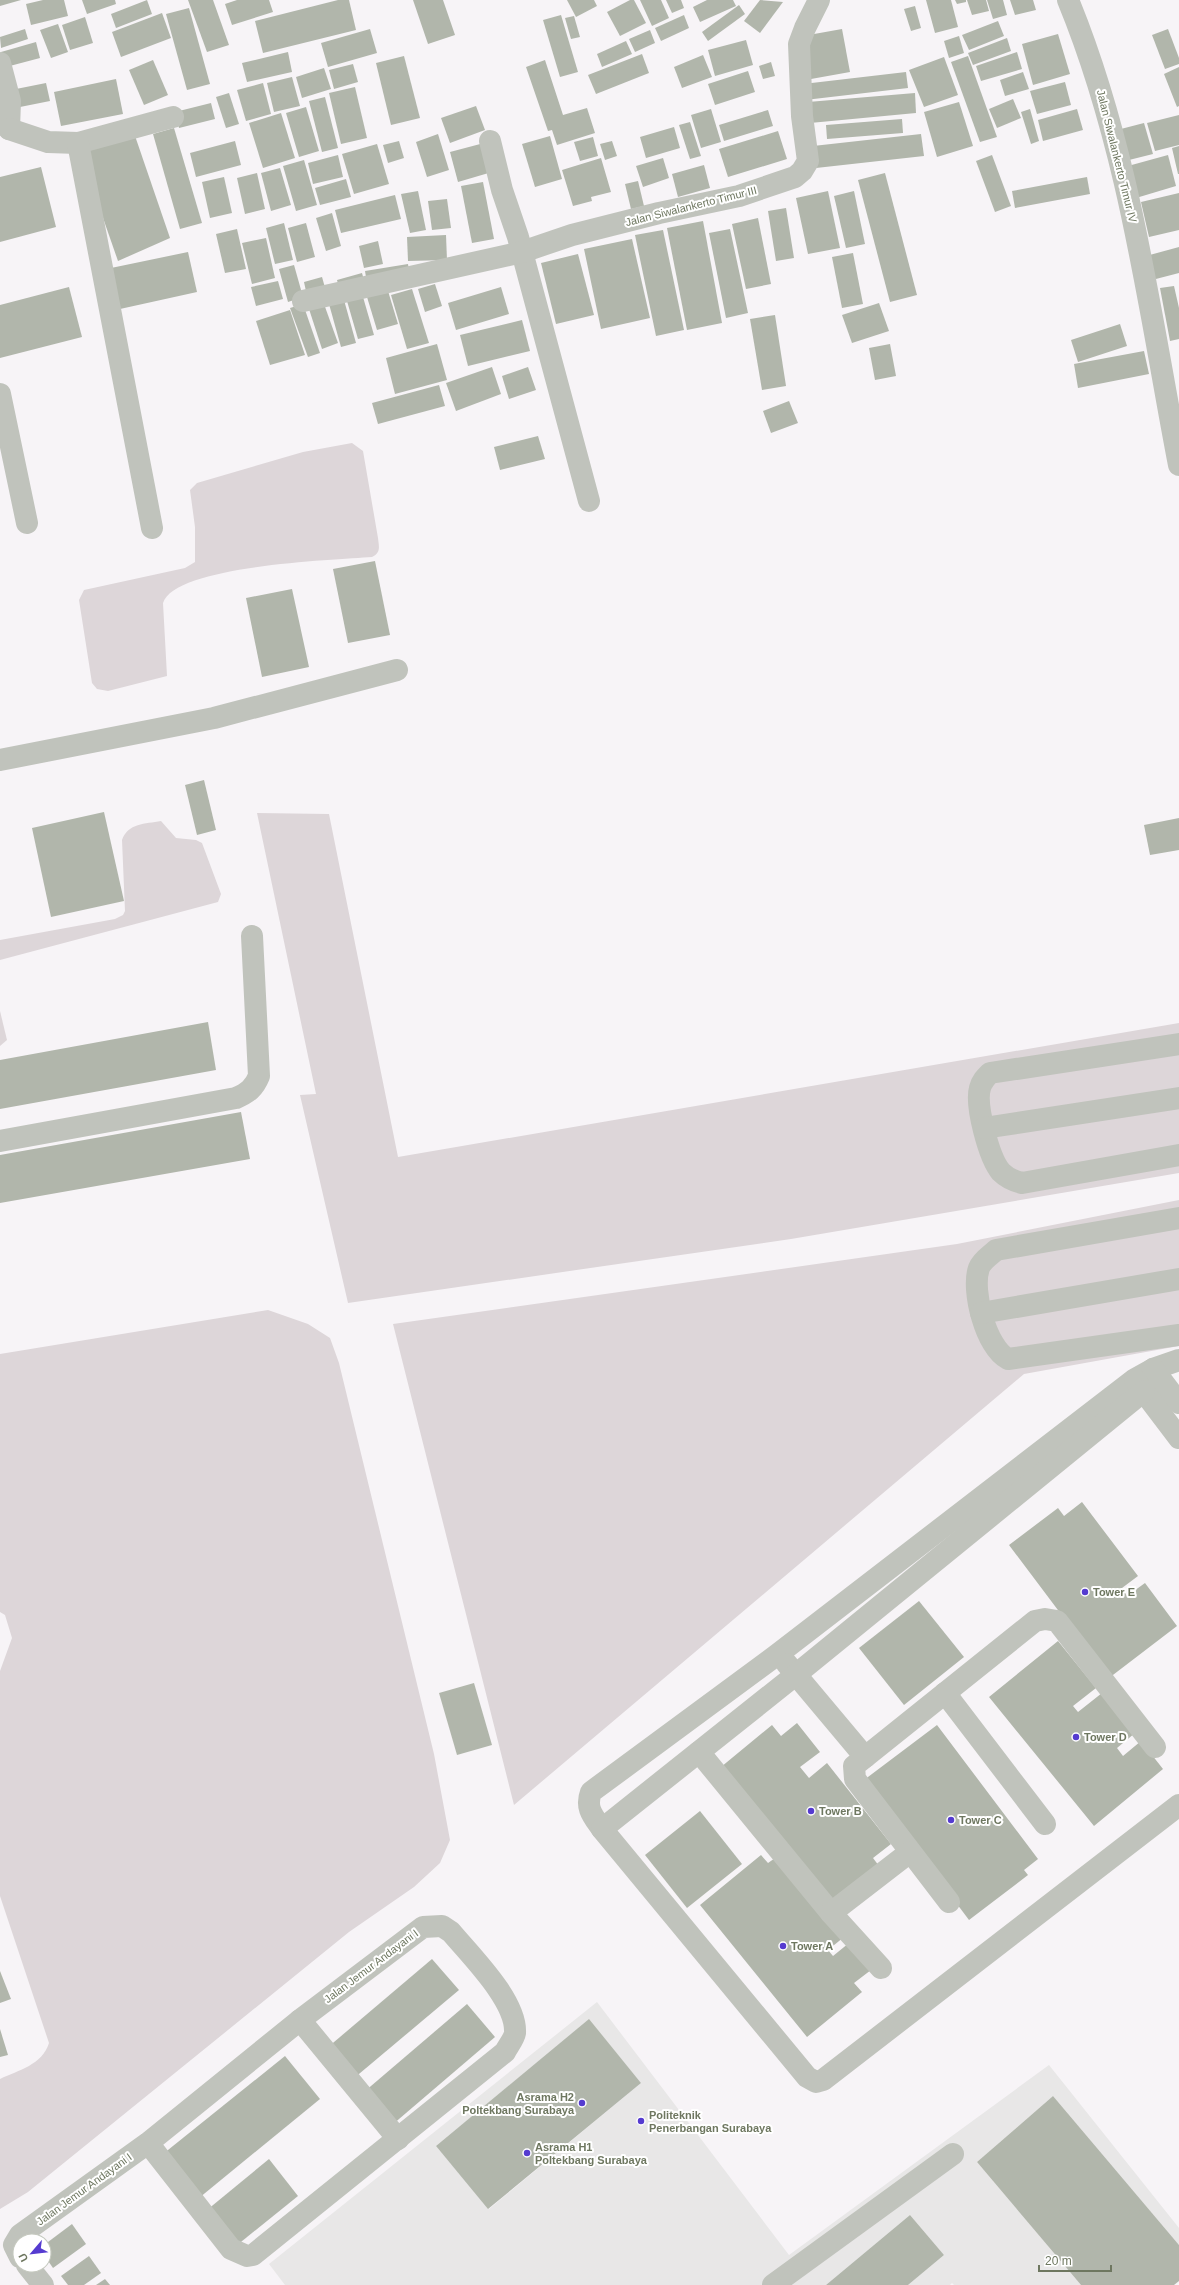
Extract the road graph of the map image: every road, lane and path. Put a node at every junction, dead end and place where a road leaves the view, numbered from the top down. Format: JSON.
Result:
{"nodes":[{"id":1,"x":819,"y":0,"type":"edge"},
{"id":2,"x":1068,"y":0,"type":"edge"},
{"id":3,"x":0,"y":63,"type":"edge"},
{"id":4,"x":173,"y":117,"type":"dead end"},
{"id":5,"x":5,"y":130,"type":"edge"},
{"id":6,"x":490,"y":141,"type":"dead end"},
{"id":7,"x":78,"y":143,"type":"junction"},
{"id":8,"x":522,"y":252,"type":"junction"},
{"id":9,"x":304,"y":301,"type":"dead end"},
{"id":10,"x":0,"y":394,"type":"edge"},
{"id":11,"x":1179,"y":465,"type":"edge"},
{"id":12,"x":589,"y":500,"type":"dead end"},
{"id":13,"x":27,"y":523,"type":"dead end"},
{"id":14,"x":152,"y":528,"type":"dead end"},
{"id":15,"x":397,"y":670,"type":"dead end"},
{"id":16,"x":0,"y":760,"type":"edge"},
{"id":17,"x":252,"y":936,"type":"dead end"},
{"id":18,"x":1179,"y":1044,"type":"edge"},
{"id":19,"x":1179,"y":1098,"type":"edge"},
{"id":20,"x":984,"y":1128,"type":"junction"},
{"id":21,"x":0,"y":1141,"type":"edge"},
{"id":22,"x":1179,"y":1155,"type":"edge"},
{"id":23,"x":1179,"y":1218,"type":"edge"},
{"id":24,"x":1179,"y":1279,"type":"edge"},
{"id":25,"x":981,"y":1313,"type":"junction"},
{"id":26,"x":1179,"y":1335,"type":"edge"},
{"id":27,"x":1179,"y":1360,"type":"edge"},
{"id":28,"x":1144,"y":1380,"type":"junction"},
{"id":29,"x":1179,"y":1403,"type":"edge"},
{"id":30,"x":1179,"y":1438,"type":"edge"},
{"id":31,"x":778,"y":1654,"type":"junction"},
{"id":32,"x":795,"y":1675,"type":"junction"},
{"id":33,"x":945,"y":1693,"type":"junction"},
{"id":34,"x":1155,"y":1747,"type":"dead end"},
{"id":35,"x":699,"y":1752,"type":"junction"},
{"id":36,"x":865,"y":1757,"type":"junction"},
{"id":37,"x":1179,"y":1806,"type":"edge"},
{"id":38,"x":1045,"y":1824,"type":"dead end"},
{"id":39,"x":602,"y":1829,"type":"junction"},
{"id":40,"x":910,"y":1852,"type":"junction"},
{"id":41,"x":949,"y":1902,"type":"dead end"},
{"id":42,"x":831,"y":1913,"type":"junction"},
{"id":43,"x":881,"y":1968,"type":"dead end"},
{"id":44,"x":300,"y":2020,"type":"junction"},
{"id":45,"x":398,"y":2139,"type":"junction"},
{"id":46,"x":148,"y":2143,"type":"junction"},
{"id":47,"x":953,"y":2154,"type":"dead end"},
{"id":48,"x":23,"y":2233,"type":"edge"},
{"id":49,"x":33,"y":2273,"type":"edge"},
{"id":50,"x":43,"y":2285,"type":"edge"},
{"id":51,"x":773,"y":2285,"type":"edge"}],
"edges":[{"from":1,"to":8,"type":"street","name":"Jalan Siwalankerto Timur III"},
{"from":2,"to":11,"type":"street","name":"Jalan Siwalankerto Timur IV"},
{"from":3,"to":5,"type":"street"},
{"from":4,"to":7,"type":"street"},
{"from":5,"to":7,"type":"street"},
{"from":6,"to":8,"type":"street"},
{"from":7,"to":14,"type":"street"},
{"from":8,"to":9,"type":"street","name":"Jalan Siwalankerto Timur III"},
{"from":8,"to":12,"type":"street"},
{"from":10,"to":13,"type":"street"},
{"from":15,"to":16,"type":"street"},
{"from":17,"to":21,"type":"street"},
{"from":18,"to":20,"type":"street"},
{"from":19,"to":20,"type":"street"},
{"from":20,"to":22,"type":"street"},
{"from":23,"to":25,"type":"street"},
{"from":24,"to":25,"type":"street"},
{"from":25,"to":26,"type":"street"},
{"from":27,"to":28,"type":"street"},
{"from":28,"to":29,"type":"street"},
{"from":28,"to":30,"type":"street"},
{"from":28,"to":31,"type":"street"},
{"from":28,"to":32,"type":"street"},
{"from":31,"to":32,"type":"street"},
{"from":31,"to":39,"type":"street"},
{"from":32,"to":35,"type":"street"},
{"from":32,"to":36,"type":"street"},
{"from":33,"to":34,"type":"street"},
{"from":33,"to":36,"type":"street"},
{"from":33,"to":38,"type":"street"},
{"from":35,"to":39,"type":"street"},
{"from":35,"to":42,"type":"street"},
{"from":36,"to":40,"type":"street"},
{"from":37,"to":39,"type":"street"},
{"from":40,"to":41,"type":"street"},
{"from":40,"to":42,"type":"street"},
{"from":42,"to":43,"type":"street"},
{"from":44,"to":45,"type":"street"},
{"from":44,"to":45,"type":"street","name":"Jalan Jemur Andayani I"},
{"from":44,"to":46,"type":"street","name":"Jalan Jemur Andayani I"},
{"from":45,"to":46,"type":"street","name":"Jalan Jemur Andayani I"},
{"from":46,"to":48,"type":"street","name":"Jalan Jemur Andayani I"},
{"from":47,"to":51,"type":"street"},
{"from":49,"to":50,"type":"street"}]}
